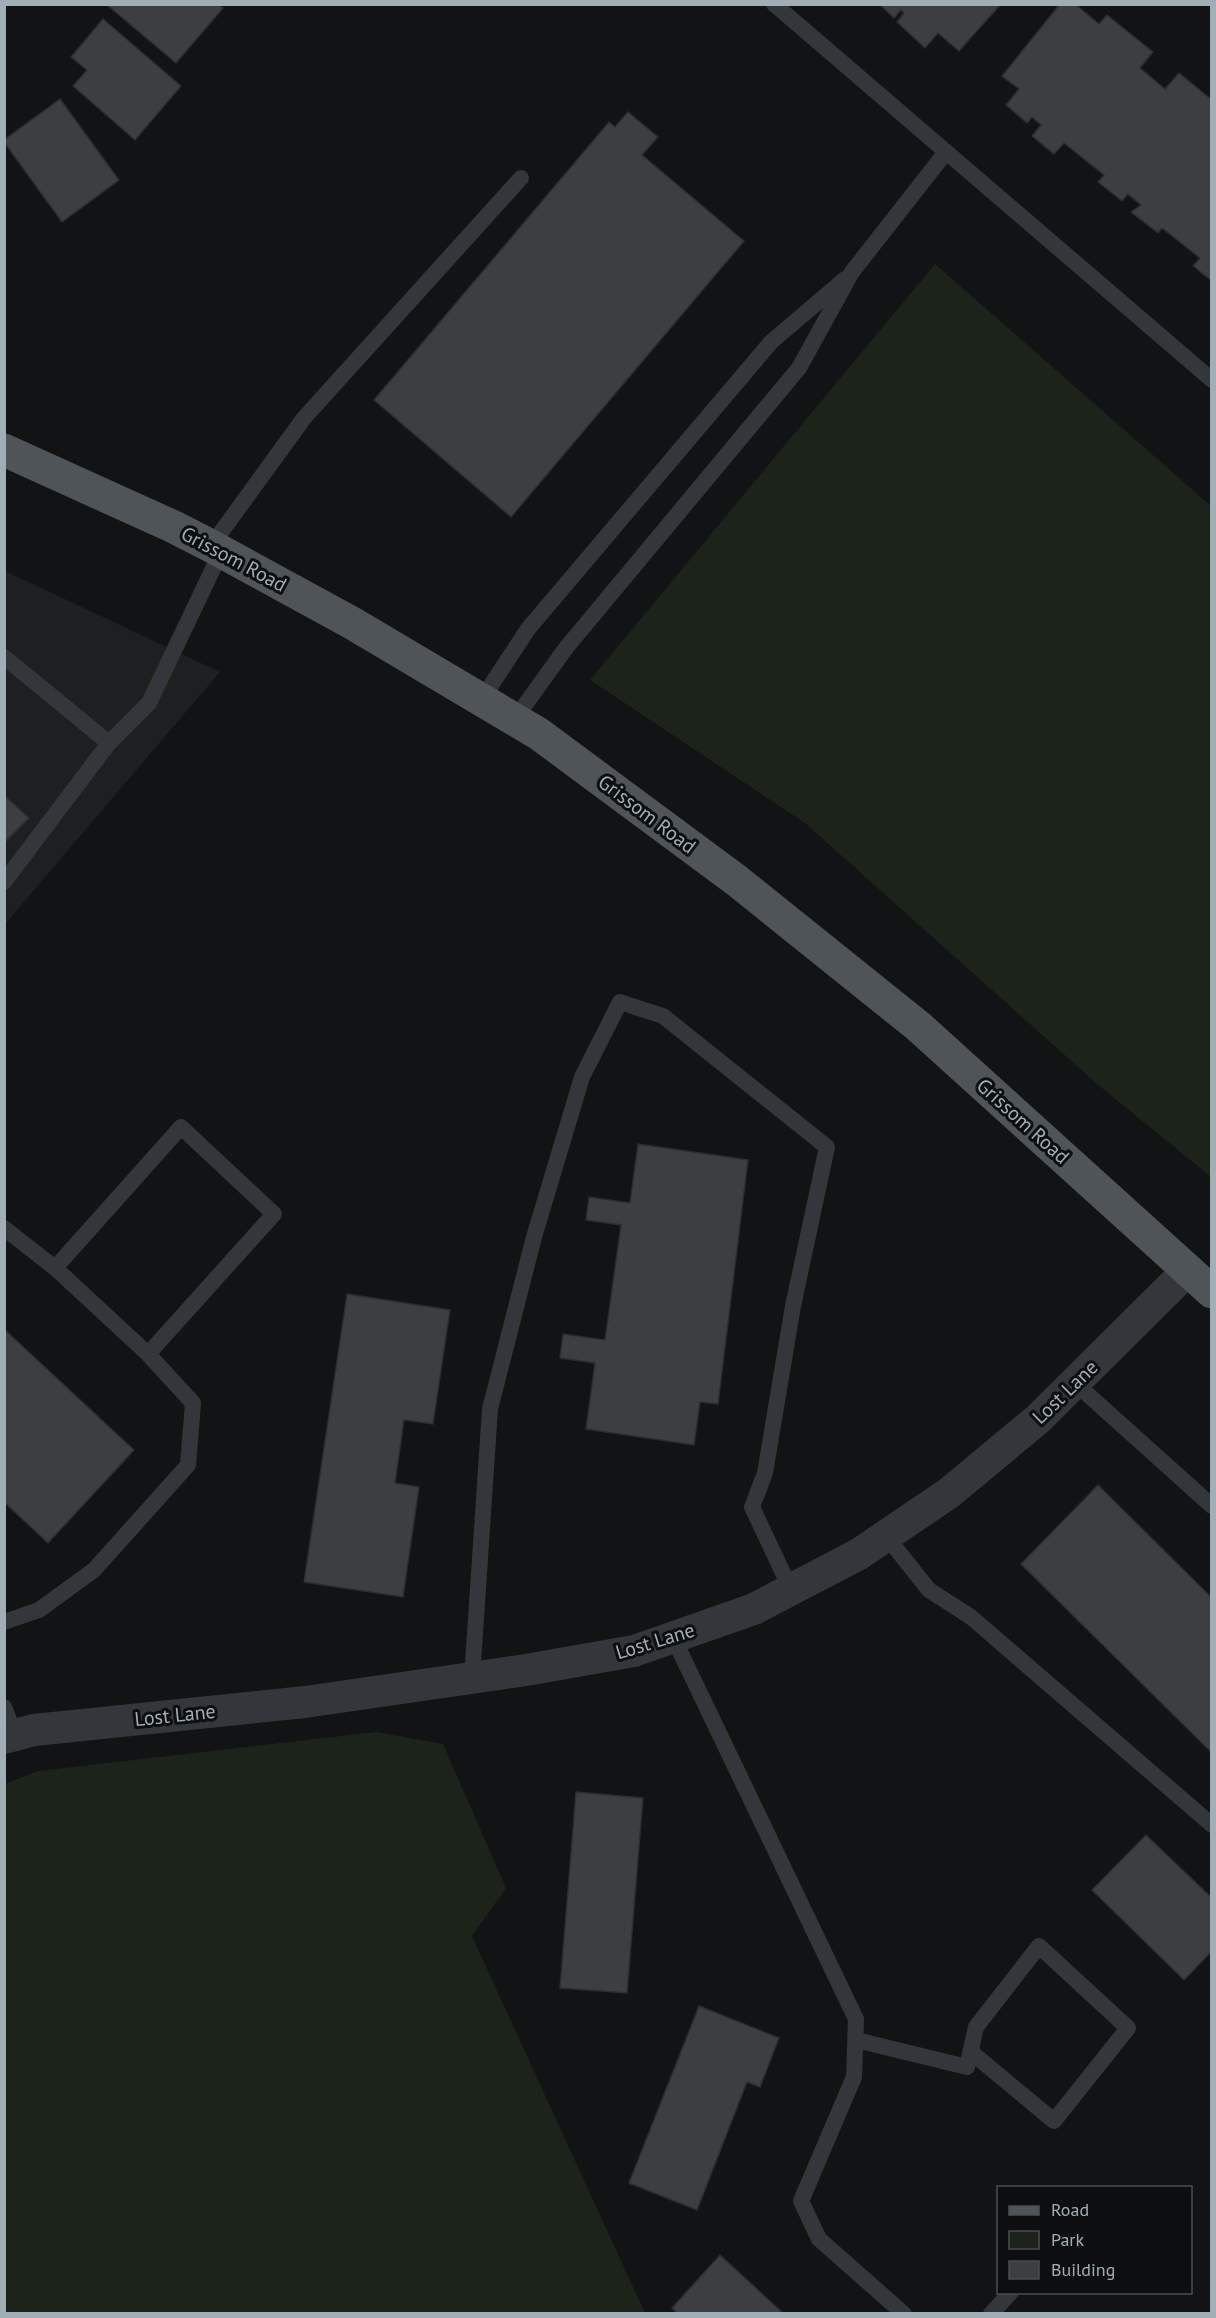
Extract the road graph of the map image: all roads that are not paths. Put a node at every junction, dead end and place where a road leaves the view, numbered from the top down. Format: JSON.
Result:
{"nodes":[{"id":1,"x":774,"y":4,"type":"edge"},
{"id":2,"x":946,"y":152,"type":"junction"},
{"id":3,"x":521,"y":178,"type":"dead end"},
{"id":4,"x":852,"y":272,"type":"junction"},
{"id":5,"x":1212,"y":380,"type":"edge"},
{"id":6,"x":4,"y":450,"type":"edge"},
{"id":7,"x":216,"y":549,"type":"junction"},
{"id":8,"x":4,"y":657,"type":"edge"},
{"id":9,"x":482,"y":699,"type":"junction"},
{"id":10,"x":514,"y":720,"type":"junction"},
{"id":11,"x":109,"y":743,"type":"junction"},
{"id":12,"x":4,"y":882,"type":"edge"},
{"id":13,"x":4,"y":1228,"type":"edge"},
{"id":14,"x":55,"y":1268,"type":"junction"},
{"id":15,"x":1188,"y":1270,"type":"junction"},
{"id":16,"x":1212,"y":1292,"type":"edge"},
{"id":17,"x":148,"y":1354,"type":"junction"},
{"id":18,"x":1075,"y":1383,"type":"junction"},
{"id":19,"x":1212,"y":1506,"type":"edge"},
{"id":20,"x":886,"y":1536,"type":"junction"},
{"id":21,"x":790,"y":1590,"type":"junction"},
{"id":22,"x":4,"y":1622,"type":"edge"},
{"id":23,"x":673,"y":1637,"type":"junction"},
{"id":24,"x":472,"y":1678,"type":"junction"},
{"id":25,"x":8,"y":1727,"type":"edge"},
{"id":26,"x":1212,"y":1825,"type":"edge"},
{"id":27,"x":855,"y":2040,"type":"junction"},
{"id":28,"x":970,"y":2052,"type":"junction"},
{"id":29,"x":1009,"y":2294,"type":"edge"},
{"id":30,"x":904,"y":2313,"type":"edge"},
{"id":31,"x":991,"y":2313,"type":"edge"}],
"edges":[{"from":1,"to":2,"type":"lane"},
{"from":2,"to":4,"type":"lane"},
{"from":2,"to":5,"type":"lane"},
{"from":3,"to":7,"type":"lane"},
{"from":4,"to":9,"type":"lane"},
{"from":4,"to":10,"type":"lane"},
{"from":6,"to":7,"type":"main road","name":"Grissom Road"},
{"from":7,"to":9,"type":"main road","name":"Grissom Road"},
{"from":7,"to":11,"type":"lane"},
{"from":8,"to":11,"type":"lane"},
{"from":9,"to":10,"type":"main road","name":"Grissom Road"},
{"from":10,"to":15,"type":"main road","name":"Grissom Road"},
{"from":11,"to":12,"type":"lane"},
{"from":13,"to":14,"type":"lane"},
{"from":14,"to":17,"type":"lane"},
{"from":14,"to":17,"type":"lane"},
{"from":15,"to":16,"type":"main road","name":"Grissom Road"},
{"from":15,"to":18,"type":"street","name":"Lost Lane"},
{"from":17,"to":22,"type":"lane"},
{"from":18,"to":19,"type":"lane"},
{"from":18,"to":20,"type":"street","name":"Lost Lane"},
{"from":20,"to":21,"type":"street","name":"Lost Lane"},
{"from":20,"to":26,"type":"lane"},
{"from":21,"to":23,"type":"street","name":"Lost Lane"},
{"from":21,"to":24,"type":"lane"},
{"from":23,"to":24,"type":"street","name":"Lost Lane"},
{"from":23,"to":27,"type":"lane"},
{"from":24,"to":25,"type":"street","name":"Lost Lane"},
{"from":27,"to":28,"type":"lane"},
{"from":27,"to":30,"type":"lane"},
{"from":28,"to":28,"type":"lane"},
{"from":29,"to":31,"type":"lane"}]}
